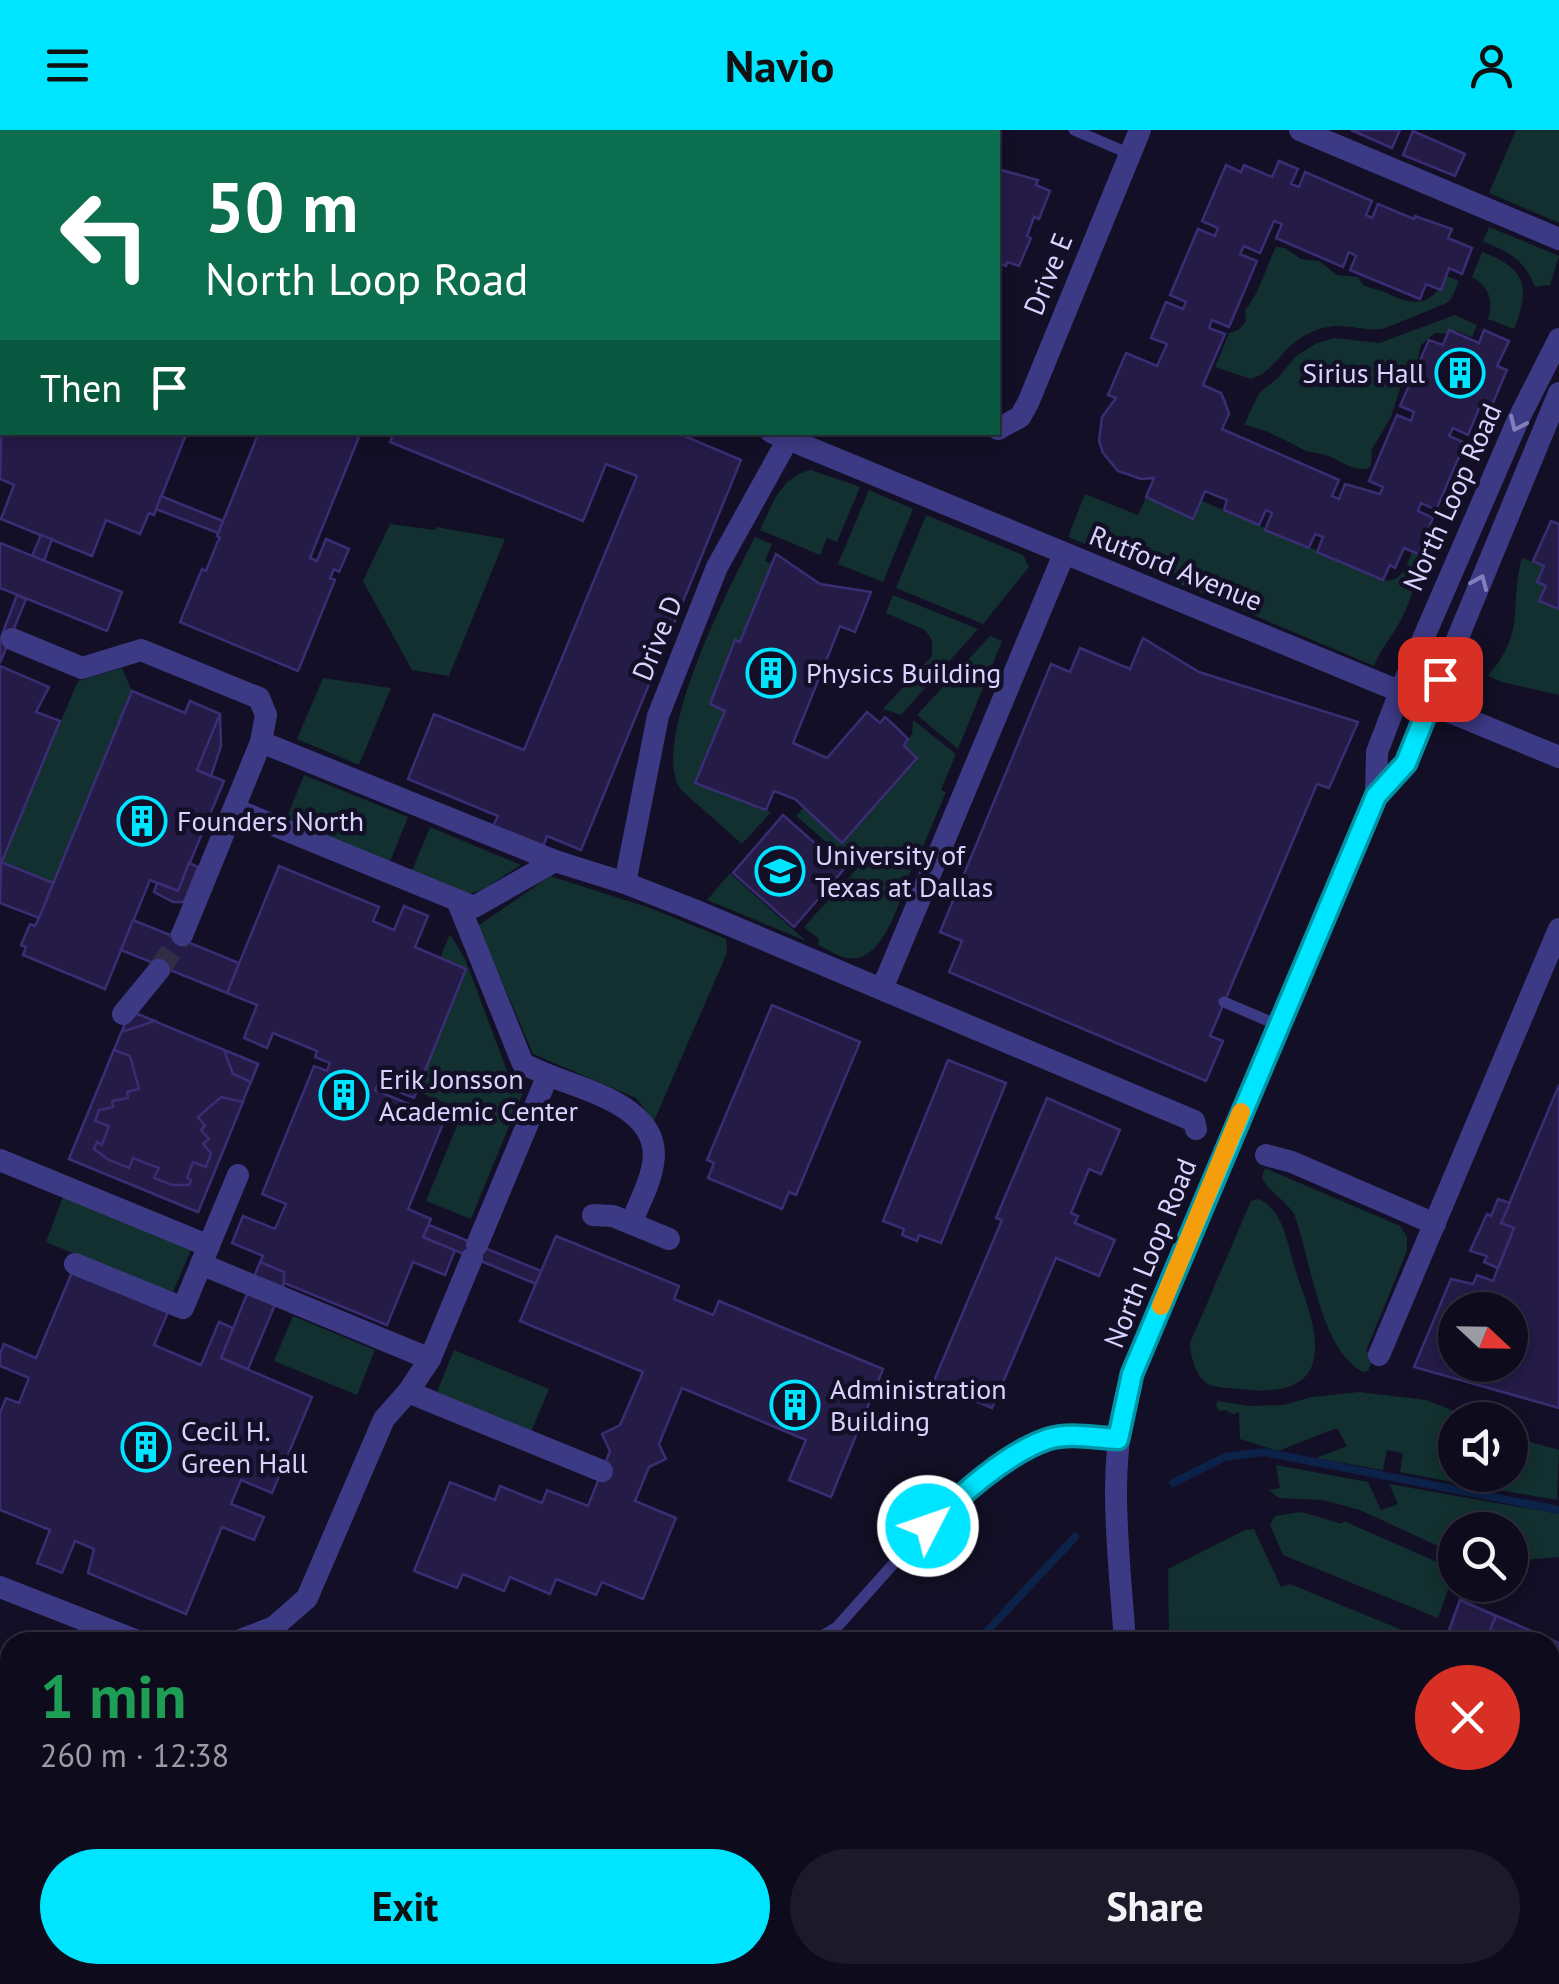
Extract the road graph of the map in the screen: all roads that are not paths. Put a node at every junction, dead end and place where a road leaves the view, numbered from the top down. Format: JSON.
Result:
{"nodes":[{"id":1,"x":1074,"y":130,"type":"edge"},
{"id":2,"x":1140,"y":130,"type":"edge"},
{"id":3,"x":1300,"y":130,"type":"edge"},
{"id":4,"x":1130,"y":154,"type":"junction"},
{"id":5,"x":1559,"y":238,"type":"edge"},
{"id":6,"x":1559,"y":339,"type":"edge"},
{"id":7,"x":1559,"y":393,"type":"edge"},
{"id":8,"x":1000,"y":428,"type":"edge"},
{"id":9,"x":784,"y":435,"type":"edge"},
{"id":10,"x":1064,"y":554,"type":"junction"},
{"id":11,"x":12,"y":639,"type":"dead end"},
{"id":12,"x":1400,"y":692,"type":"junction"},
{"id":13,"x":1430,"y":705,"type":"junction"},
{"id":14,"x":261,"y":742,"type":"junction"},
{"id":15,"x":1559,"y":758,"type":"edge"},
{"id":16,"x":1376,"y":796,"type":"junction"},
{"id":17,"x":234,"y":809,"type":"junction"},
{"id":18,"x":555,"y":861,"type":"junction"},
{"id":19,"x":625,"y":882,"type":"junction"},
{"id":20,"x":456,"y":900,"type":"junction"},
{"id":21,"x":1559,"y":929,"type":"edge"},
{"id":22,"x":182,"y":935,"type":"tunnel mouth"},
{"id":23,"x":159,"y":970,"type":"tunnel mouth"},
{"id":24,"x":882,"y":989,"type":"junction"},
{"id":25,"x":1224,"y":1002,"type":"dead end"},
{"id":26,"x":123,"y":1014,"type":"dead end"},
{"id":27,"x":1278,"y":1025,"type":"junction"},
{"id":28,"x":548,"y":1075,"type":"junction"},
{"id":29,"x":1196,"y":1130,"type":"dead end"},
{"id":30,"x":1266,"y":1155,"type":"dead end"},
{"id":31,"x":0,"y":1160,"type":"edge"},
{"id":32,"x":238,"y":1175,"type":"dead end"},
{"id":33,"x":593,"y":1215,"type":"dead end"},
{"id":34,"x":630,"y":1223,"type":"junction"},
{"id":35,"x":1435,"y":1224,"type":"junction"},
{"id":36,"x":669,"y":1240,"type":"dead end"},
{"id":37,"x":205,"y":1255,"type":"junction"},
{"id":38,"x":75,"y":1264,"type":"dead end"},
{"id":39,"x":1379,"y":1356,"type":"dead end"},
{"id":40,"x":430,"y":1359,"type":"junction"},
{"id":41,"x":408,"y":1392,"type":"junction"},
{"id":42,"x":1118,"y":1439,"type":"junction"},
{"id":43,"x":602,"y":1471,"type":"dead end"},
{"id":44,"x":0,"y":1587,"type":"edge"},
{"id":45,"x":115,"y":1632,"type":"edge"},
{"id":46,"x":261,"y":1632,"type":"edge"},
{"id":47,"x":828,"y":1632,"type":"edge"},
{"id":48,"x":1123,"y":1632,"type":"edge"}],
"edges":[{"from":1,"to":4,"type":"lane"},
{"from":2,"to":4,"type":"street","name":"Drive E"},
{"from":3,"to":5,"type":"street"},
{"from":4,"to":8,"type":"street","name":"Drive E"},
{"from":6,"to":12,"type":"street","name":"North Loop Road","one_way":true},
{"from":13,"to":7,"type":"street","name":"North Loop Road","one_way":true},
{"from":9,"to":10,"type":"street","name":"Rutford Avenue"},
{"from":9,"to":19,"type":"street","name":"Drive D"},
{"from":10,"to":12,"type":"street","name":"Rutford Avenue"},
{"from":10,"to":24,"type":"street"},
{"from":11,"to":14,"type":"street"},
{"from":12,"to":13,"type":"street","name":"Rutford Avenue"},
{"from":12,"to":16,"type":"street","name":"North Loop Road"},
{"from":13,"to":15,"type":"street","name":"Rutford Avenue"},
{"from":13,"to":16,"type":"street","name":"North Loop Road"},
{"from":14,"to":17,"type":"street"},
{"from":14,"to":18,"type":"street"},
{"from":16,"to":27,"type":"street","name":"North Loop Road"},
{"from":17,"to":20,"type":"street"},
{"from":17,"to":22,"type":"street"},
{"from":18,"to":19,"type":"street"},
{"from":18,"to":20,"type":"street"},
{"from":19,"to":24,"type":"street"},
{"from":20,"to":28,"type":"street"},
{"from":21,"to":35,"type":"street"},
{"from":23,"to":26,"type":"street"},
{"from":24,"to":29,"type":"street"},
{"from":25,"to":27,"type":"lane"},
{"from":27,"to":42,"type":"street","name":"North Loop Road"},
{"from":28,"to":34,"type":"street"},
{"from":28,"to":40,"type":"street"},
{"from":30,"to":35,"type":"street"},
{"from":31,"to":37,"type":"street"},
{"from":32,"to":37,"type":"street"},
{"from":33,"to":34,"type":"street"},
{"from":34,"to":36,"type":"street"},
{"from":35,"to":39,"type":"street"},
{"from":37,"to":38,"type":"street"},
{"from":37,"to":40,"type":"street"},
{"from":40,"to":41,"type":"street"},
{"from":41,"to":43,"type":"street"},
{"from":41,"to":46,"type":"street"},
{"from":42,"to":47,"type":"lane"},
{"from":42,"to":48,"type":"street","name":"North Loop Road"},
{"from":44,"to":45,"type":"street"}]}
